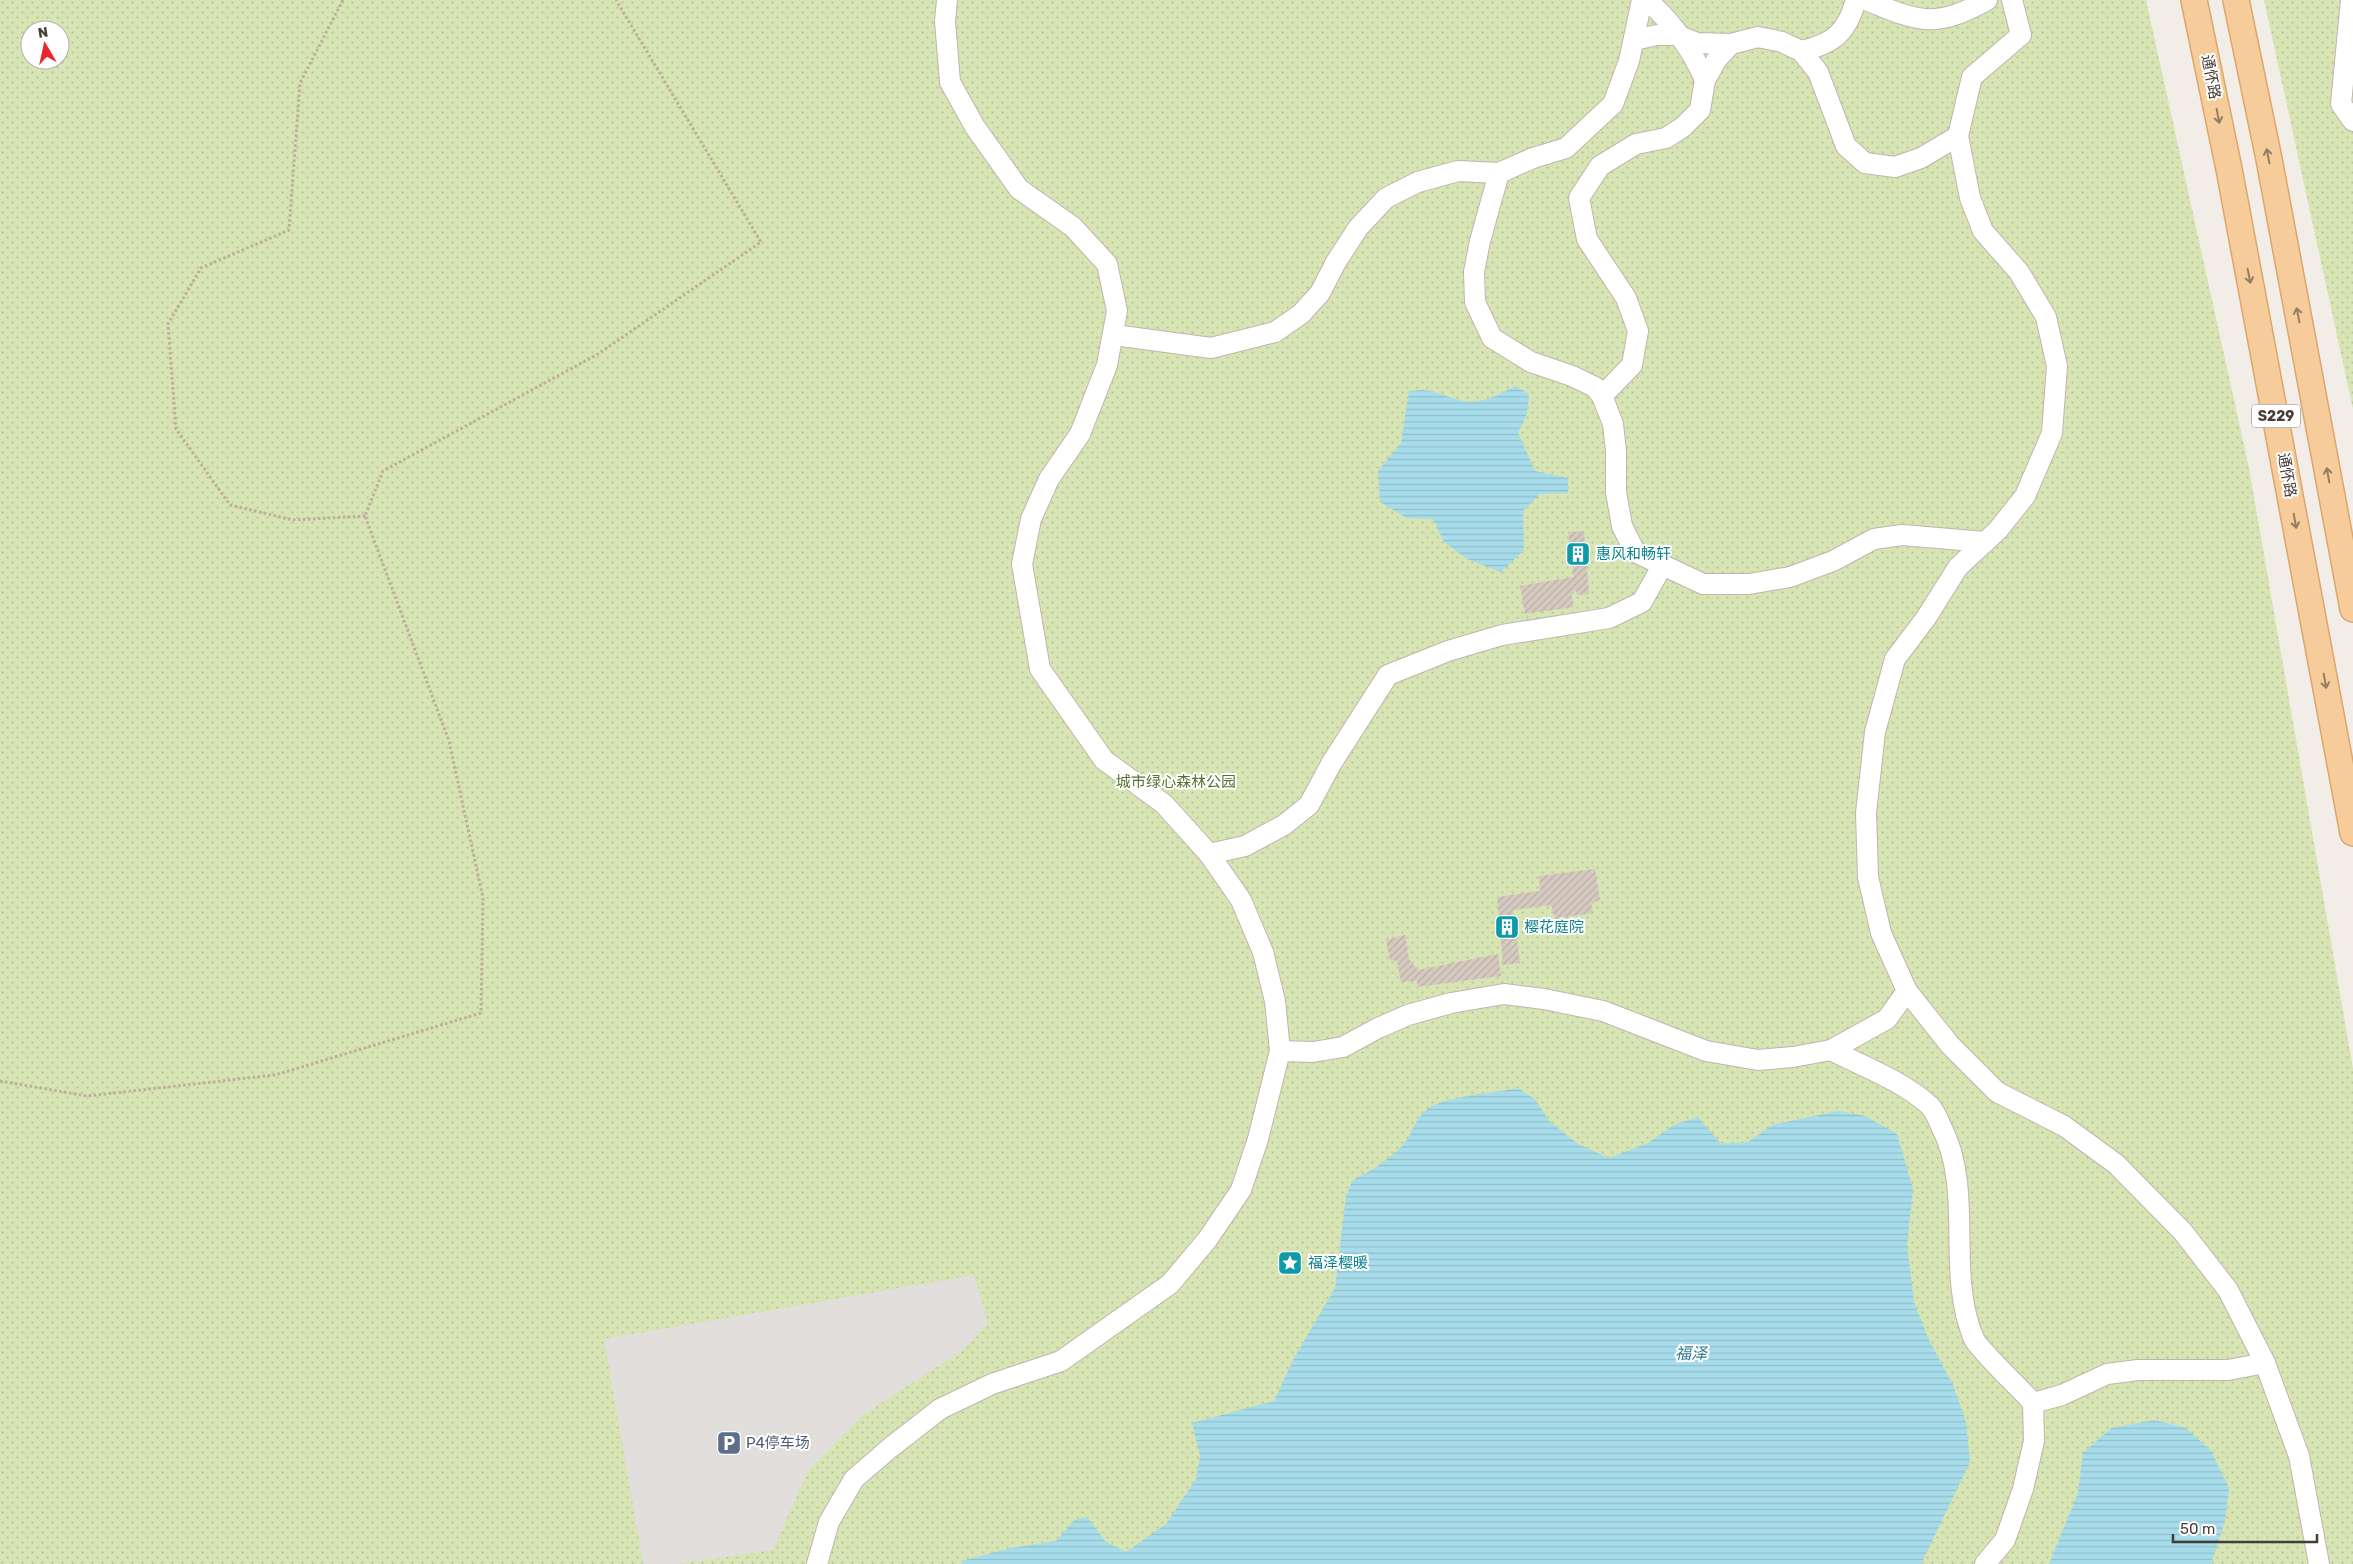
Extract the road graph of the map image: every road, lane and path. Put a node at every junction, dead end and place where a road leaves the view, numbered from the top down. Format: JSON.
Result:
{"nodes":[{"id":1,"x":343,"y":0,"type":"edge"},
{"id":2,"x":616,"y":0,"type":"edge"},
{"id":3,"x":947,"y":0,"type":"edge"},
{"id":4,"x":1642,"y":0,"type":"edge"},
{"id":5,"x":1648,"y":0,"type":"edge"},
{"id":6,"x":1856,"y":0,"type":"edge"},
{"id":7,"x":1866,"y":0,"type":"edge"},
{"id":8,"x":1987,"y":0,"type":"edge"},
{"id":9,"x":2012,"y":0,"type":"edge"},
{"id":10,"x":2194,"y":0,"type":"edge"},
{"id":11,"x":2236,"y":0,"type":"edge"},
{"id":12,"x":2351,"y":0,"type":"edge"},
{"id":13,"x":1677,"y":35,"type":"junction"},
{"id":14,"x":1634,"y":40,"type":"junction"},
{"id":15,"x":1731,"y":44,"type":"junction"},
{"id":16,"x":1801,"y":52,"type":"junction"},
{"id":17,"x":1704,"y":80,"type":"junction"},
{"id":18,"x":2353,"y":121,"type":"edge"},
{"id":19,"x":1958,"y":136,"type":"junction"},
{"id":20,"x":1499,"y":172,"type":"junction"},
{"id":21,"x":1114,"y":335,"type":"junction"},
{"id":22,"x":1602,"y":396,"type":"junction"},
{"id":23,"x":366,"y":516,"type":"junction"},
{"id":24,"x":1986,"y":542,"type":"junction"},
{"id":25,"x":1662,"y":566,"type":"junction"},
{"id":26,"x":2353,"y":609,"type":"edge"},
{"id":27,"x":2353,"y":833,"type":"edge"},
{"id":28,"x":1209,"y":854,"type":"junction"},
{"id":29,"x":1906,"y":991,"type":"junction"},
{"id":30,"x":1831,"y":1050,"type":"junction"},
{"id":31,"x":1280,"y":1051,"type":"junction"},
{"id":32,"x":0,"y":1081,"type":"edge"},
{"id":33,"x":2265,"y":1363,"type":"junction"},
{"id":34,"x":2034,"y":1403,"type":"junction"},
{"id":35,"x":817,"y":1564,"type":"edge"},
{"id":36,"x":1985,"y":1564,"type":"edge"},
{"id":37,"x":2319,"y":1564,"type":"edge"}],
"edges":[{"from":1,"to":23,"type":"path"},
{"from":2,"to":23,"type":"path"},
{"from":3,"to":21,"type":"street"},
{"from":4,"to":14,"type":"street"},
{"from":5,"to":13,"type":"street"},
{"from":6,"to":16,"type":"street"},
{"from":7,"to":8,"type":"street"},
{"from":9,"to":19,"type":"street"},
{"from":10,"to":27,"type":"main road","name":"通怀路","number":"S229","one_way":true},
{"from":26,"to":11,"type":"main road","number":"S229","one_way":true},
{"from":12,"to":18,"type":"street"},
{"from":13,"to":14,"type":"street"},
{"from":13,"to":15,"type":"street"},
{"from":13,"to":17,"type":"street"},
{"from":14,"to":20,"type":"street"},
{"from":15,"to":16,"type":"street"},
{"from":15,"to":17,"type":"street"},
{"from":16,"to":19,"type":"street"},
{"from":17,"to":22,"type":"street"},
{"from":19,"to":24,"type":"street"},
{"from":20,"to":21,"type":"street"},
{"from":20,"to":22,"type":"street"},
{"from":21,"to":28,"type":"street"},
{"from":22,"to":25,"type":"street"},
{"from":23,"to":32,"type":"path"},
{"from":24,"to":25,"type":"street"},
{"from":24,"to":29,"type":"street"},
{"from":25,"to":28,"type":"street"},
{"from":28,"to":31,"type":"street"},
{"from":29,"to":30,"type":"street"},
{"from":29,"to":33,"type":"street"},
{"from":30,"to":31,"type":"street"},
{"from":30,"to":34,"type":"street"},
{"from":31,"to":35,"type":"street"},
{"from":33,"to":34,"type":"street"},
{"from":33,"to":37,"type":"street"},
{"from":34,"to":36,"type":"street"}]}
